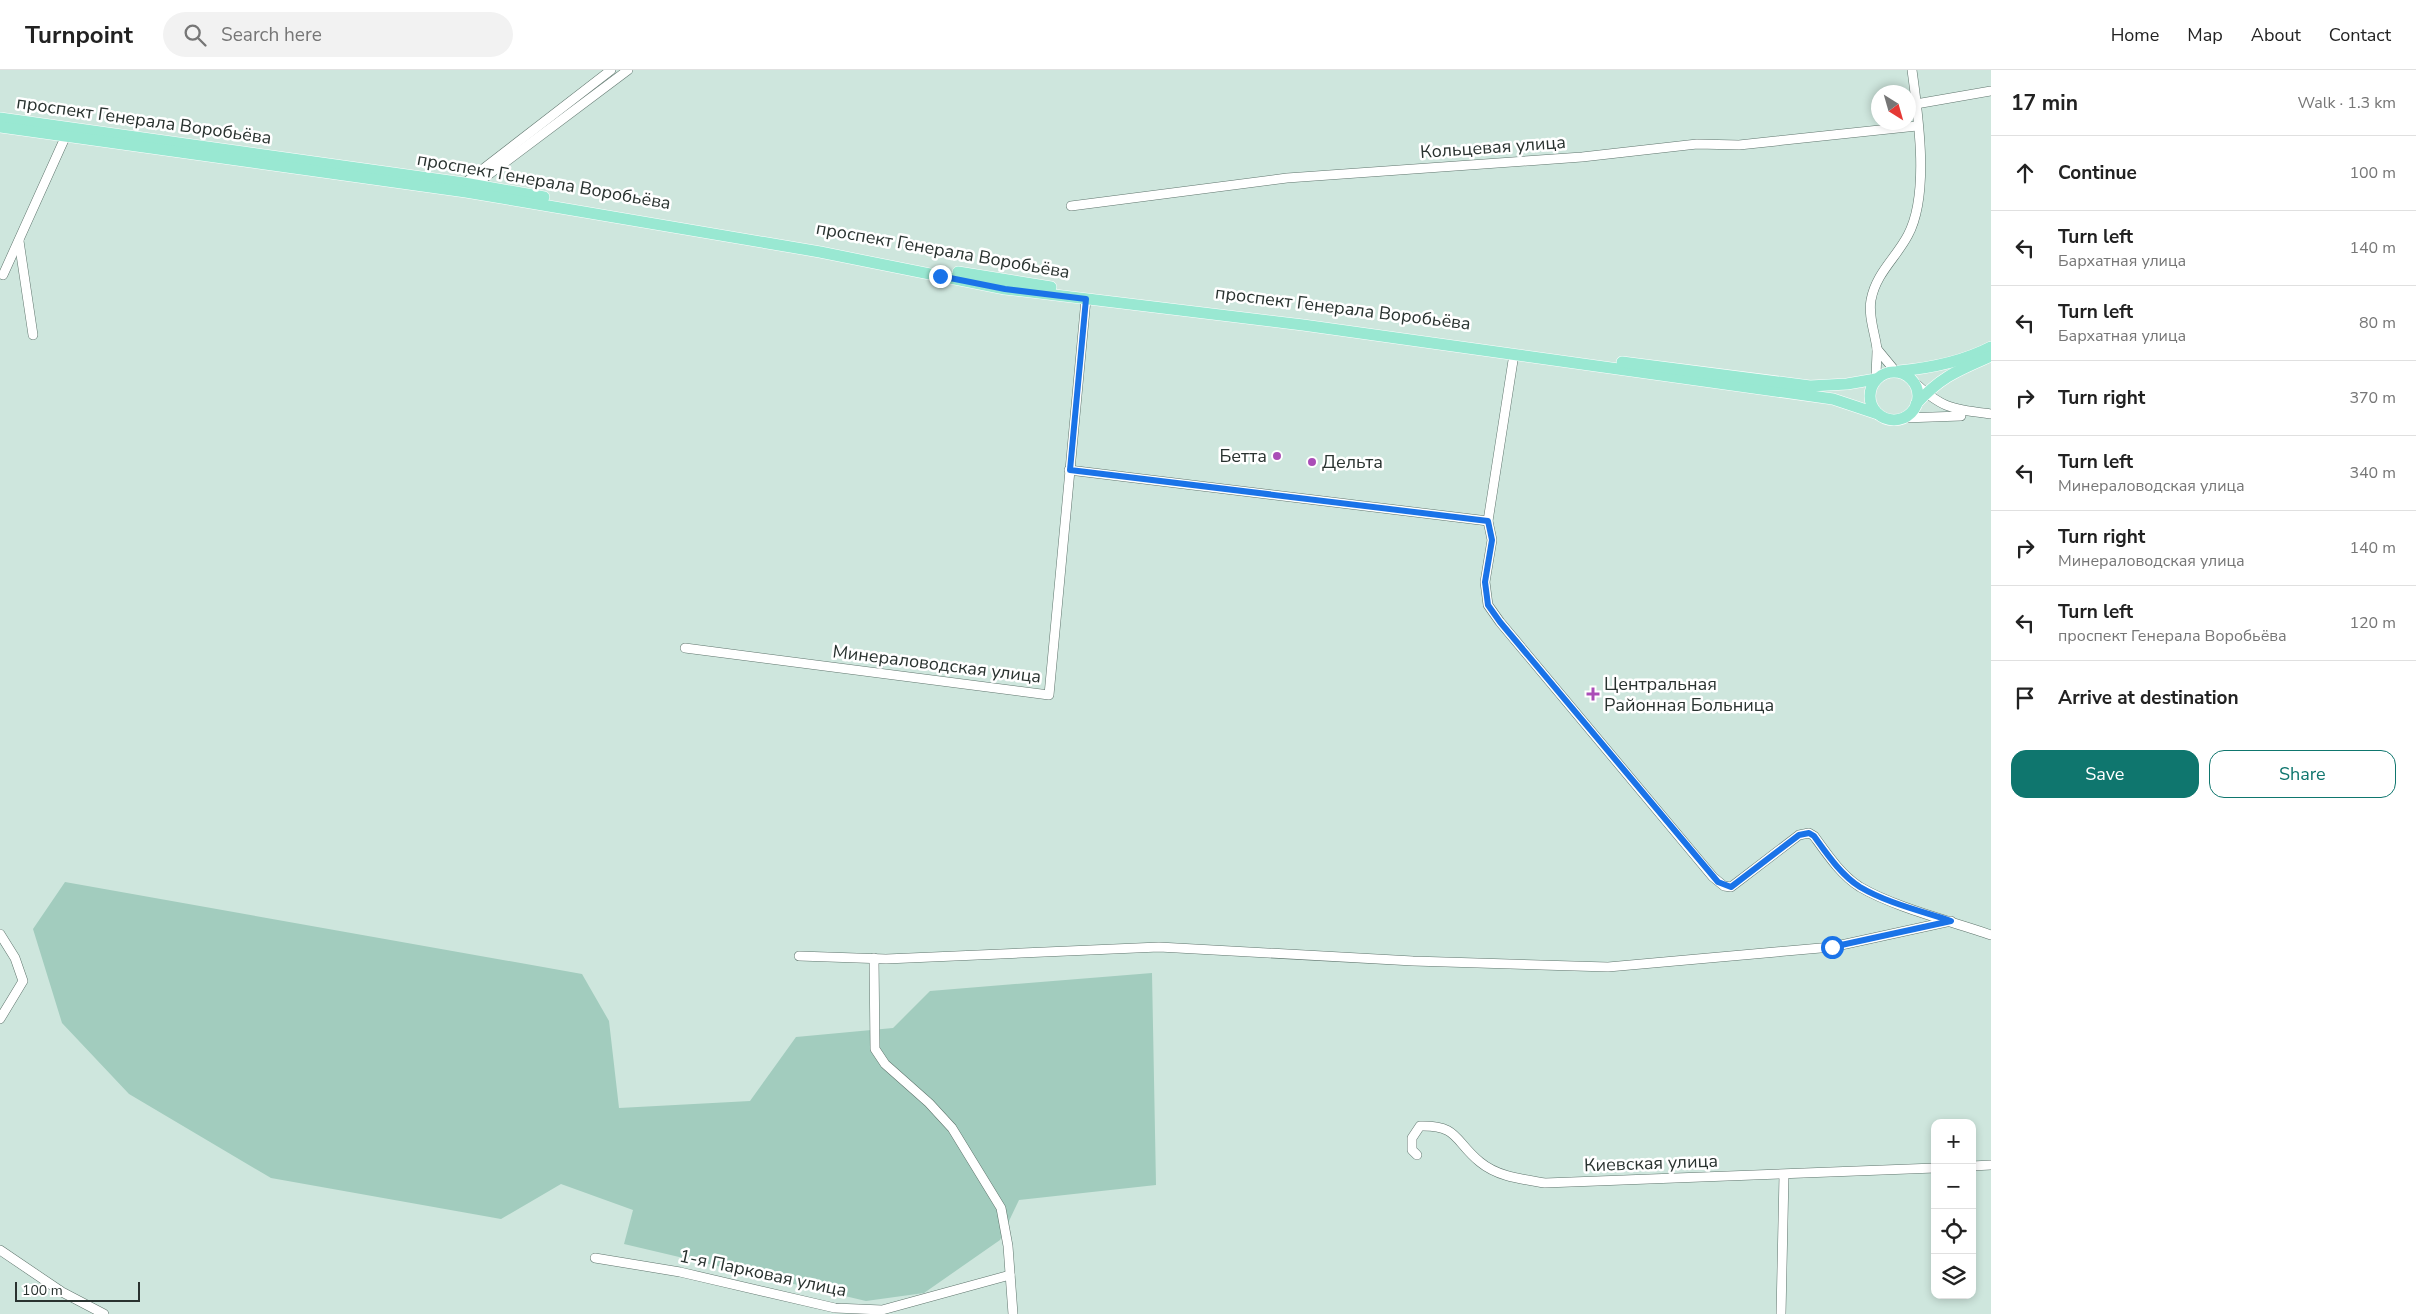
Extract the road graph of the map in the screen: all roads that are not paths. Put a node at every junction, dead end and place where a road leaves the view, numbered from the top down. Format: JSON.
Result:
{"nodes":[{"id":1,"x":610,"y":70,"type":"edge"},
{"id":2,"x":628,"y":70,"type":"edge"},
{"id":3,"x":1912,"y":70,"type":"edge"},
{"id":4,"x":1914,"y":85,"type":"edge"},
{"id":5,"x":1991,"y":91,"type":"edge"},
{"id":6,"x":1916,"y":104,"type":"joint"},
{"id":7,"x":0,"y":118,"type":"edge"},
{"id":8,"x":1917,"y":126,"type":"junction"},
{"id":9,"x":0,"y":127,"type":"edge"},
{"id":10,"x":68,"y":132,"type":"junction"},
{"id":11,"x":465,"y":187,"type":"junction"},
{"id":12,"x":1071,"y":206,"type":"dead end"},
{"id":13,"x":19,"y":240,"type":"junction"},
{"id":14,"x":3,"y":274,"type":"dead end"},
{"id":15,"x":1086,"y":299,"type":"junction"},
{"id":16,"x":33,"y":336,"type":"dead end"},
{"id":17,"x":1991,"y":348,"type":"edge"},
{"id":18,"x":1877,"y":349,"type":"junction"},
{"id":19,"x":1514,"y":354,"type":"junction"},
{"id":20,"x":1991,"y":356,"type":"edge"},
{"id":21,"x":1896,"y":372,"type":"junction"},
{"id":22,"x":1876,"y":379,"type":"junction"},
{"id":23,"x":1912,"y":380,"type":"junction"},
{"id":24,"x":1941,"y":380,"type":"junction"},
{"id":25,"x":1794,"y":390,"type":"junction"},
{"id":26,"x":1926,"y":394,"type":"junction"},
{"id":27,"x":1916,"y":404,"type":"junction"},
{"id":28,"x":1947,"y":411,"type":"junction"},
{"id":29,"x":1878,"y":414,"type":"junction"},
{"id":30,"x":1991,"y":414,"type":"edge"},
{"id":31,"x":1904,"y":418,"type":"junction"},
{"id":32,"x":1991,"y":419,"type":"edge"},
{"id":33,"x":1070,"y":470,"type":"junction"},
{"id":34,"x":1488,"y":521,"type":"junction"},
{"id":35,"x":685,"y":648,"type":"dead end"},
{"id":36,"x":1951,"y":921,"type":"junction"},
{"id":37,"x":0,"y":934,"type":"edge"},
{"id":38,"x":1991,"y":935,"type":"edge"},
{"id":39,"x":799,"y":956,"type":"dead end"},
{"id":40,"x":874,"y":958,"type":"junction"},
{"id":41,"x":0,"y":1019,"type":"edge"},
{"id":42,"x":1417,"y":1155,"type":"dead end"},
{"id":43,"x":1991,"y":1165,"type":"edge"},
{"id":44,"x":1976,"y":1166,"type":"edge"},
{"id":45,"x":1931,"y":1168,"type":"edge"},
{"id":46,"x":1784,"y":1175,"type":"junction"},
{"id":47,"x":0,"y":1250,"type":"edge"},
{"id":48,"x":595,"y":1258,"type":"dead end"},
{"id":49,"x":1010,"y":1275,"type":"junction"},
{"id":50,"x":104,"y":1314,"type":"edge"},
{"id":51,"x":1013,"y":1314,"type":"edge"},
{"id":52,"x":1781,"y":1314,"type":"edge"}],
"edges":[{"from":1,"to":11,"type":"street"},
{"from":2,"to":11,"type":"street"},
{"from":3,"to":4,"type":"street"},
{"from":5,"to":6,"type":"street"},
{"from":6,"to":8,"type":"street"},
{"from":7,"to":10,"type":"main road","name":"проспект Генерала Воробьёва"},
{"from":8,"to":12,"type":"street","name":"Кольцевая улица"},
{"from":8,"to":18,"type":"street"},
{"from":9,"to":10,"type":"main road","name":"проспект Генерала Воробьёва"},
{"from":10,"to":11,"type":"main road","name":"проспект Генерала Воробьёва"},
{"from":10,"to":13,"type":"street"},
{"from":11,"to":15,"type":"main road","name":"проспект Генерала Воробьёва"},
{"from":11,"to":25,"type":"main road","name":"проспект Генерала Воробьёва"},
{"from":13,"to":14,"type":"street"},
{"from":13,"to":16,"type":"street"},
{"from":15,"to":19,"type":"main road","name":"проспект Генерала Воробьёва"},
{"from":15,"to":33,"type":"street","name":"Минераловодская улица"},
{"from":17,"to":21,"type":"main road"},
{"from":18,"to":21,"type":"street"},
{"from":18,"to":22,"type":"street"},
{"from":19,"to":25,"type":"main road","name":"проспект Генерала Воробьёва"},
{"from":19,"to":34,"type":"street"},
{"from":20,"to":24,"type":"main road"},
{"from":21,"to":22,"type":"main road"},
{"from":21,"to":23,"type":"main road"},
{"from":22,"to":25,"type":"main road"},
{"from":22,"to":29,"type":"main road"},
{"from":23,"to":26,"type":"street"},
{"from":23,"to":27,"type":"main road"},
{"from":24,"to":26,"type":"main road"},
{"from":24,"to":28,"type":"street"},
{"from":25,"to":29,"type":"main road"},
{"from":26,"to":27,"type":"main road"},
{"from":26,"to":28,"type":"street"},
{"from":27,"to":31,"type":"main road"},
{"from":28,"to":30,"type":"street"},
{"from":28,"to":31,"type":"street"},
{"from":28,"to":32,"type":"street"},
{"from":29,"to":31,"type":"main road"},
{"from":33,"to":34,"type":"street"},
{"from":33,"to":35,"type":"street","name":"Минераловодская улица"},
{"from":34,"to":36,"type":"street"},
{"from":36,"to":38,"type":"street"},
{"from":36,"to":40,"type":"street"},
{"from":37,"to":41,"type":"street"},
{"from":39,"to":40,"type":"street"},
{"from":40,"to":49,"type":"street"},
{"from":42,"to":46,"type":"street","name":"Киевская улица"},
{"from":43,"to":44,"type":"street"},
{"from":45,"to":46,"type":"street","name":"Киевская улица"},
{"from":46,"to":52,"type":"street"},
{"from":47,"to":50,"type":"street"},
{"from":48,"to":49,"type":"street","name":"1-я Парковая улица"},
{"from":49,"to":51,"type":"street"}]}
